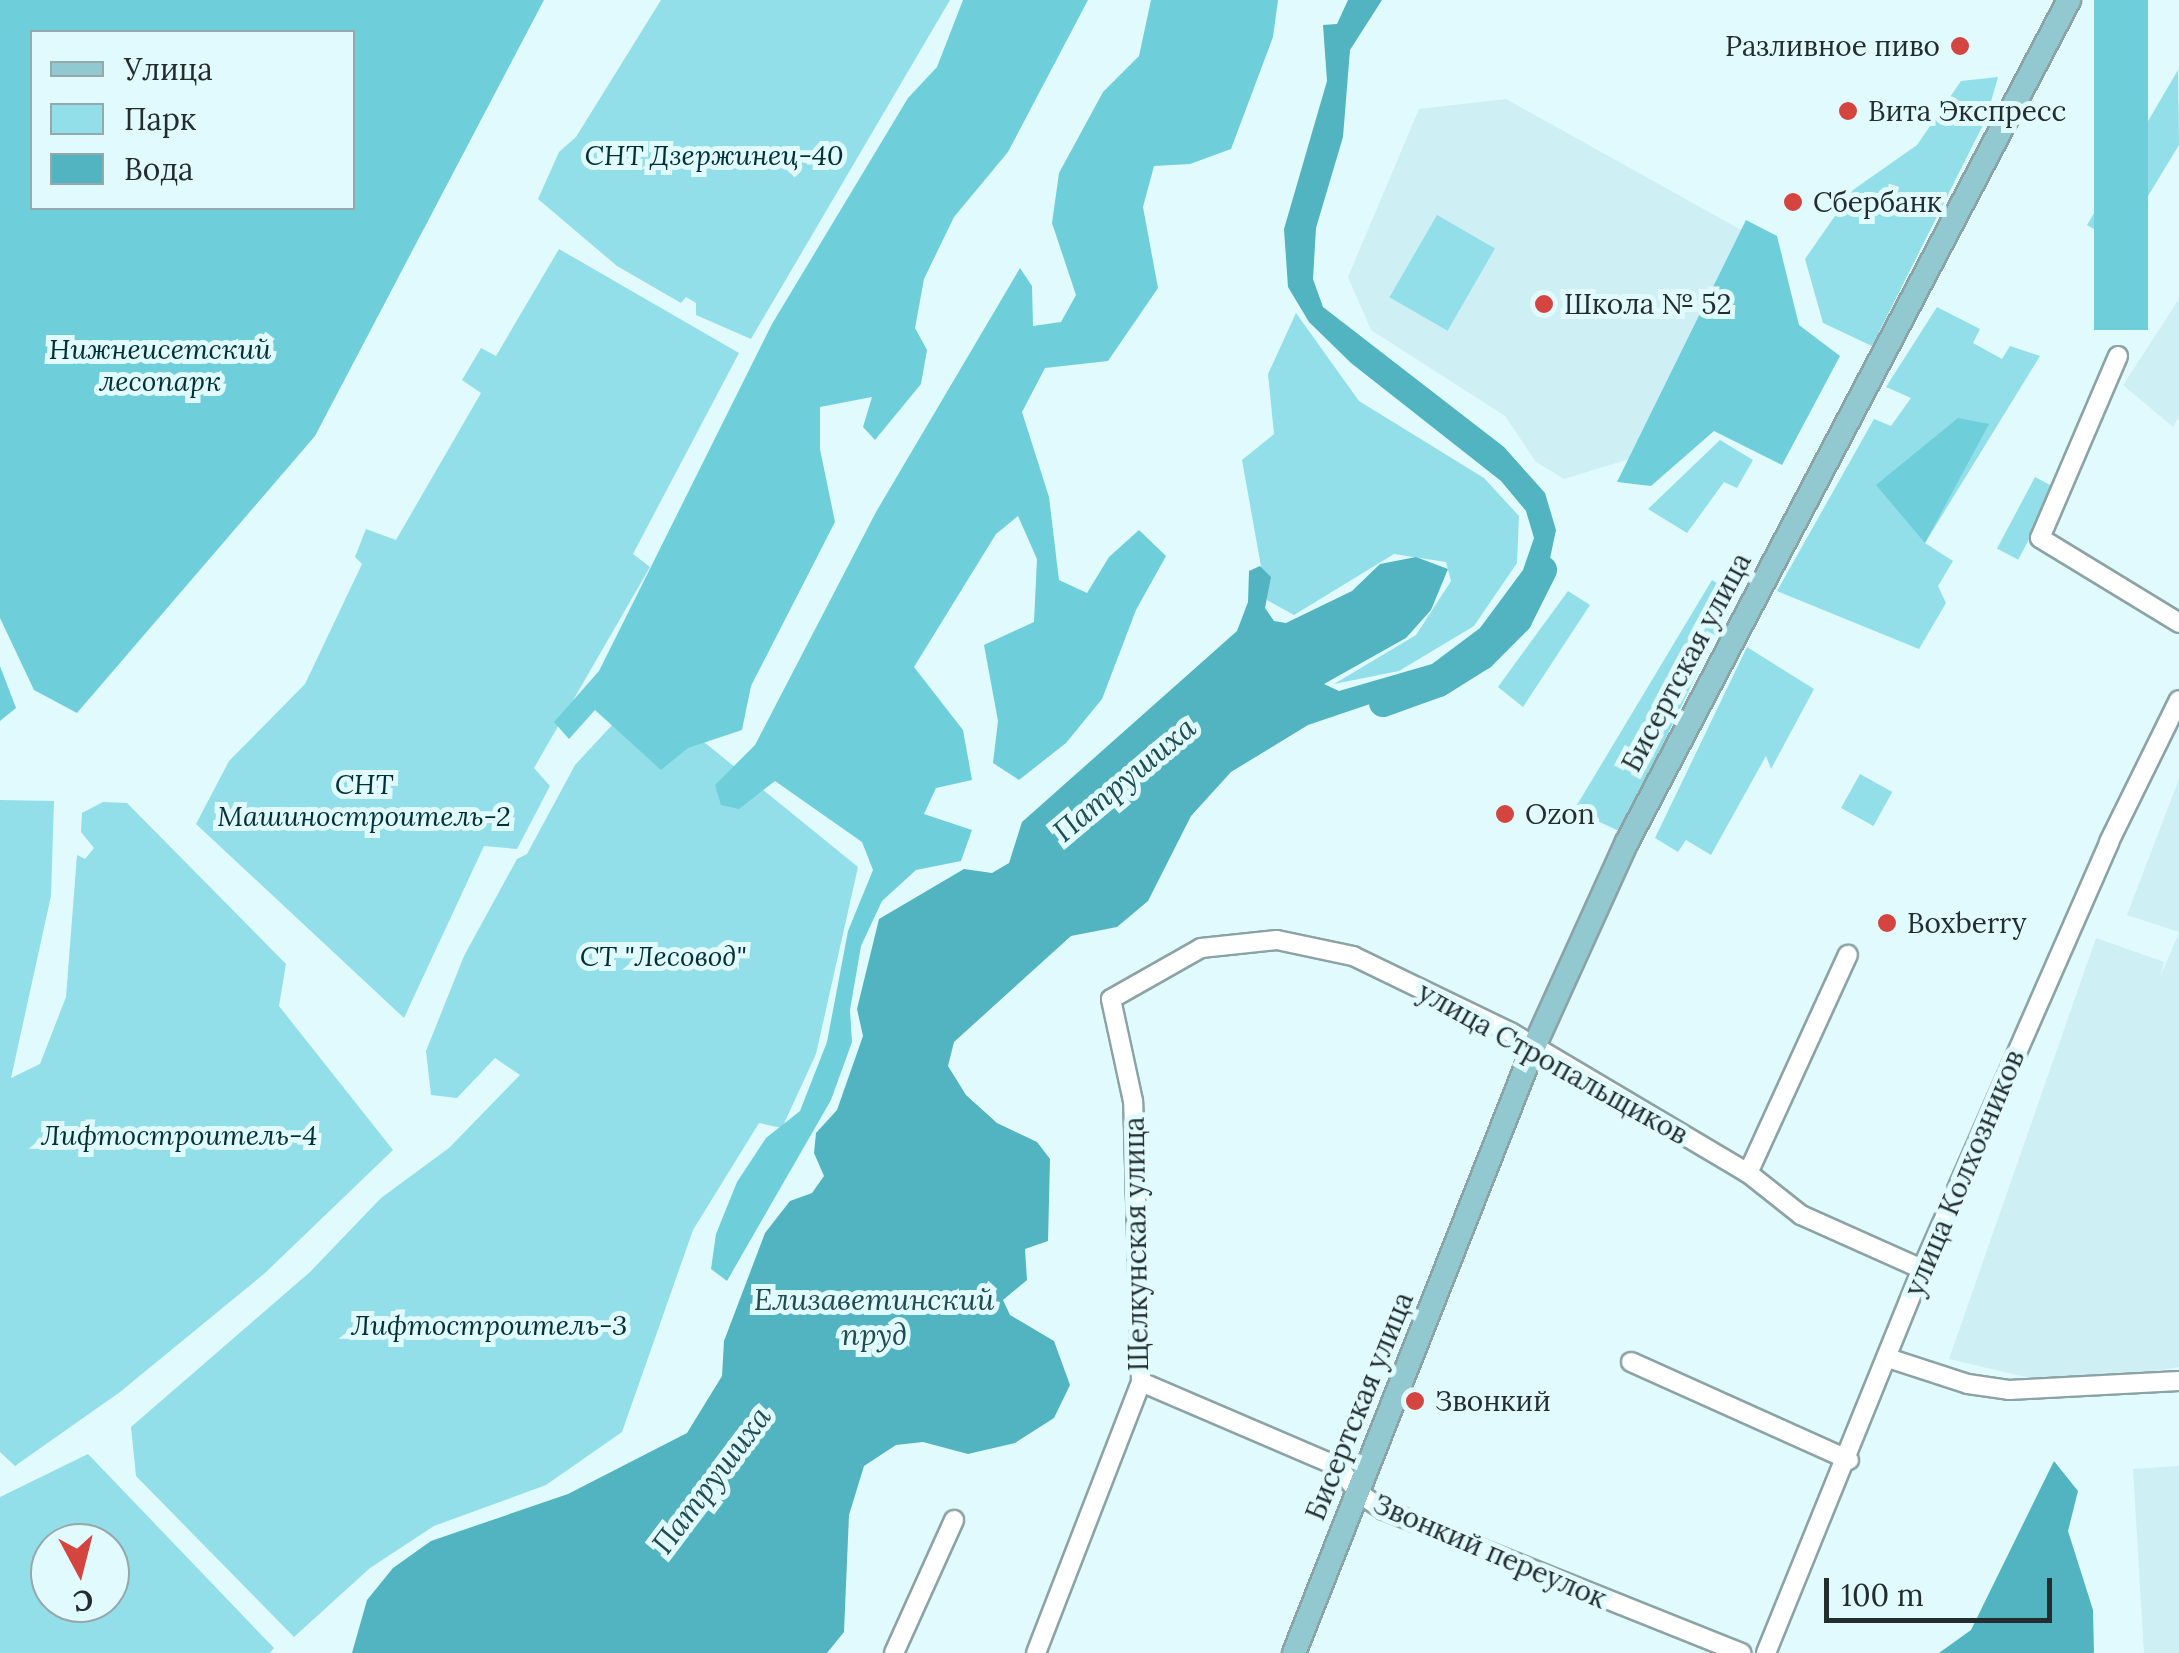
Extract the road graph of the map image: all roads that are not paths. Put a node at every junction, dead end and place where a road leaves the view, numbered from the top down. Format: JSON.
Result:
{"nodes":[{"id":1,"x":2069,"y":0,"type":"edge"},
{"id":2,"x":2118,"y":356,"type":"dead end"},
{"id":3,"x":2179,"y":622,"type":"edge"},
{"id":4,"x":2179,"y":700,"type":"edge"},
{"id":5,"x":1848,"y":955,"type":"dead end"},
{"id":6,"x":1110,"y":999,"type":"joint"},
{"id":7,"x":1534,"y":1049,"type":"junction"},
{"id":8,"x":1748,"y":1173,"type":"junction"},
{"id":9,"x":1922,"y":1269,"type":"junction"},
{"id":10,"x":1888,"y":1358,"type":"junction"},
{"id":11,"x":1631,"y":1362,"type":"dead end"},
{"id":12,"x":2179,"y":1381,"type":"edge"},
{"id":13,"x":1141,"y":1382,"type":"junction"},
{"id":14,"x":1849,"y":1460,"type":"junction"},
{"id":15,"x":1357,"y":1492,"type":"junction"},
{"id":16,"x":954,"y":1520,"type":"dead end"},
{"id":17,"x":894,"y":1653,"type":"edge"},
{"id":18,"x":1036,"y":1653,"type":"edge"},
{"id":19,"x":1294,"y":1653,"type":"edge"},
{"id":20,"x":1741,"y":1653,"type":"edge"},
{"id":21,"x":1766,"y":1653,"type":"edge"}],
"edges":[{"from":1,"to":7,"type":"main road","name":"Бисертская улица"},
{"from":2,"to":3,"type":"street"},
{"from":4,"to":9,"type":"street","name":"улица Колхозников"},
{"from":5,"to":8,"type":"street"},
{"from":6,"to":7,"type":"street","name":"улица Стропальщиков"},
{"from":6,"to":13,"type":"street","name":"Щелкунская улица"},
{"from":7,"to":8,"type":"street","name":"улица Стропальщиков"},
{"from":7,"to":15,"type":"main road","name":"Бисертская улица"},
{"from":8,"to":9,"type":"street","name":"улица Стропальщиков"},
{"from":9,"to":10,"type":"street","name":"улица Колхозников"},
{"from":10,"to":12,"type":"street"},
{"from":10,"to":14,"type":"street","name":"улица Колхозников"},
{"from":11,"to":14,"type":"street"},
{"from":13,"to":15,"type":"street","name":"Звонкий переулок"},
{"from":13,"to":18,"type":"street","name":"Щелкунская улица"},
{"from":14,"to":21,"type":"street","name":"улица Колхозников"},
{"from":15,"to":19,"type":"main road","name":"Бисертская улица"},
{"from":15,"to":20,"type":"street","name":"Звонкий переулок"},
{"from":16,"to":17,"type":"street"}]}
